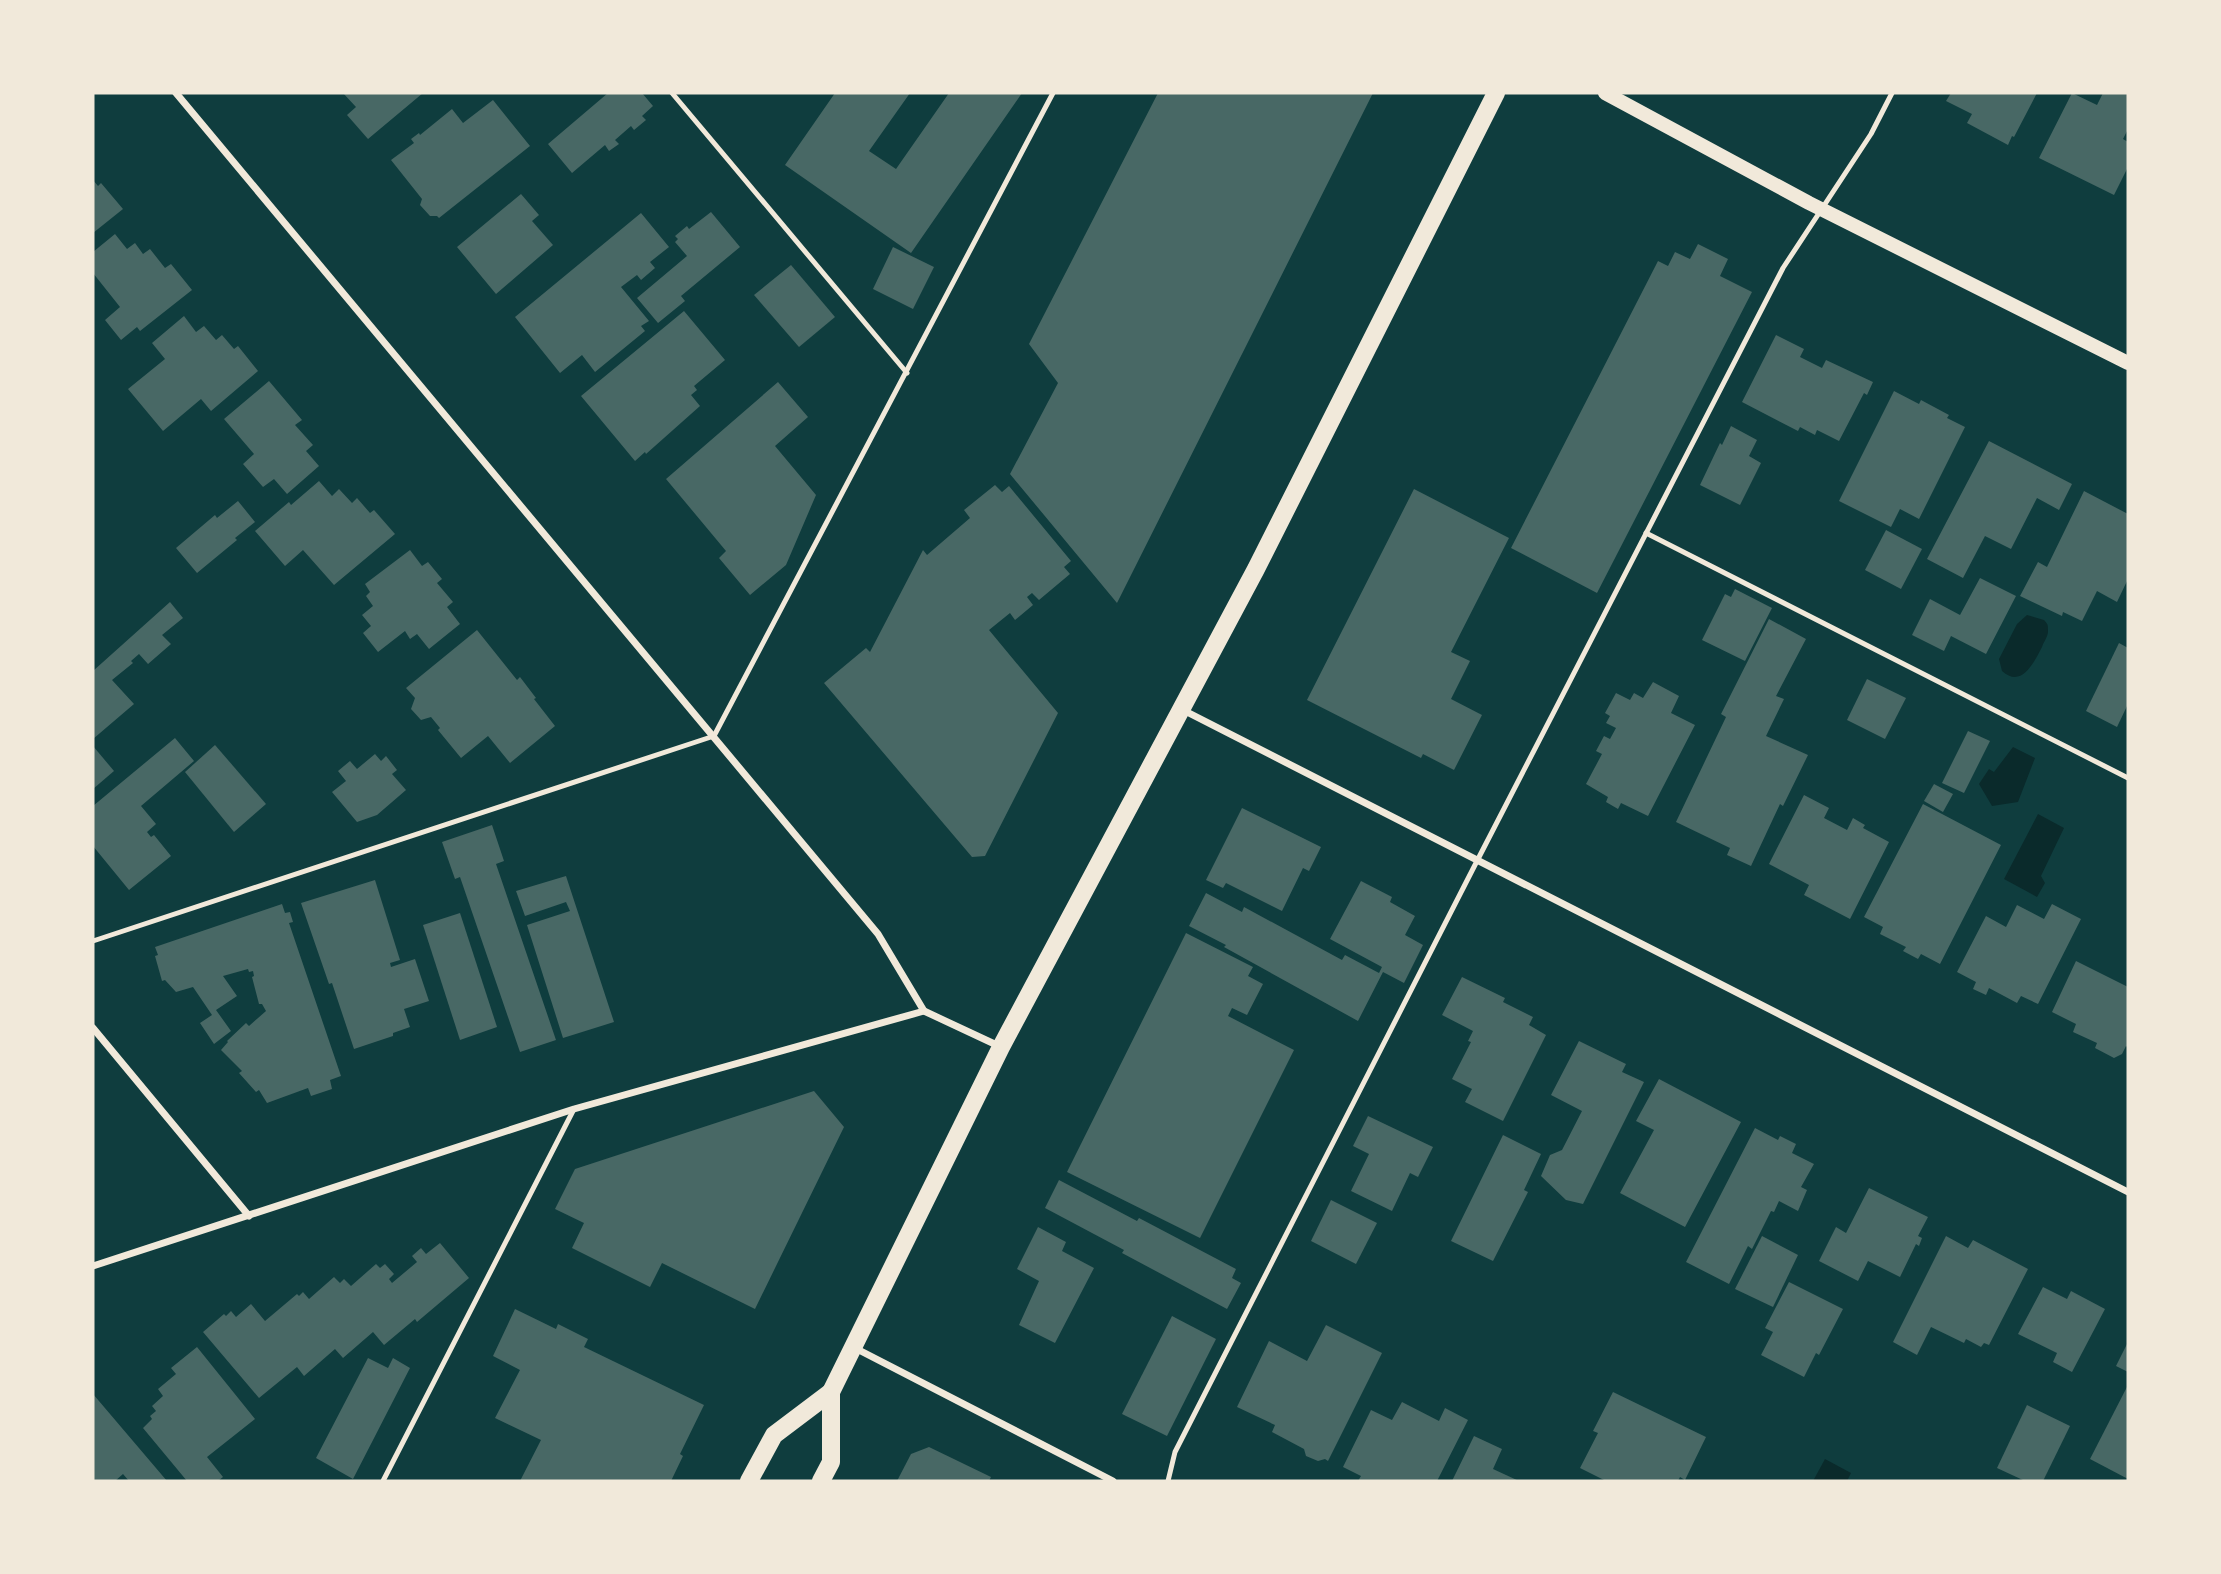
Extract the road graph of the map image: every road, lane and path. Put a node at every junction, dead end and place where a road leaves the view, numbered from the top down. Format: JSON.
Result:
{"nodes":[{"id":1,"x":176,"y":93,"type":"edge"},
{"id":2,"x":671,"y":93,"type":"edge"},
{"id":3,"x":1053,"y":93,"type":"edge"},
{"id":4,"x":1496,"y":93,"type":"edge"},
{"id":5,"x":1605,"y":93,"type":"edge"},
{"id":6,"x":1892,"y":93,"type":"edge"},
{"id":7,"x":1821,"y":209,"type":"junction"},
{"id":8,"x":2128,"y":363,"type":"edge"},
{"id":9,"x":906,"y":373,"type":"junction"},
{"id":10,"x":1646,"y":533,"type":"junction"},
{"id":11,"x":1181,"y":709,"type":"junction"},
{"id":12,"x":714,"y":736,"type":"junction"},
{"id":13,"x":2128,"y":778,"type":"edge"},
{"id":14,"x":1477,"y":860,"type":"junction"},
{"id":15,"x":93,"y":941,"type":"edge"},
{"id":16,"x":924,"y":1011,"type":"junction"},
{"id":17,"x":93,"y":1028,"type":"edge"},
{"id":18,"x":1002,"y":1047,"type":"junction"},
{"id":19,"x":575,"y":1109,"type":"junction"},
{"id":20,"x":2128,"y":1192,"type":"edge"},
{"id":21,"x":249,"y":1216,"type":"junction"},
{"id":22,"x":93,"y":1266,"type":"edge"},
{"id":23,"x":853,"y":1347,"type":"junction"},
{"id":24,"x":831,"y":1392,"type":"junction"},
{"id":25,"x":383,"y":1481,"type":"edge"},
{"id":26,"x":749,"y":1481,"type":"edge"},
{"id":27,"x":821,"y":1481,"type":"edge"},
{"id":28,"x":1113,"y":1481,"type":"edge"},
{"id":29,"x":1168,"y":1481,"type":"edge"}],
"edges":[{"from":1,"to":12,"type":"street"},
{"from":2,"to":9,"type":"lane"},
{"from":3,"to":9,"type":"lane"},
{"from":4,"to":11,"type":"main road"},
{"from":5,"to":7,"type":"main road"},
{"from":6,"to":7,"type":"lane"},
{"from":7,"to":8,"type":"main road"},
{"from":7,"to":10,"type":"lane"},
{"from":9,"to":12,"type":"lane"},
{"from":10,"to":13,"type":"lane"},
{"from":10,"to":14,"type":"lane"},
{"from":11,"to":14,"type":"street"},
{"from":11,"to":18,"type":"main road"},
{"from":12,"to":15,"type":"lane"},
{"from":12,"to":16,"type":"street"},
{"from":14,"to":20,"type":"street"},
{"from":14,"to":29,"type":"lane"},
{"from":16,"to":18,"type":"street"},
{"from":16,"to":19,"type":"street"},
{"from":17,"to":21,"type":"street"},
{"from":18,"to":23,"type":"main road"},
{"from":19,"to":21,"type":"street"},
{"from":19,"to":25,"type":"lane"},
{"from":21,"to":22,"type":"street"},
{"from":23,"to":24,"type":"main road"},
{"from":23,"to":28,"type":"street"},
{"from":24,"to":26,"type":"main road"},
{"from":24,"to":27,"type":"main road"}]}
